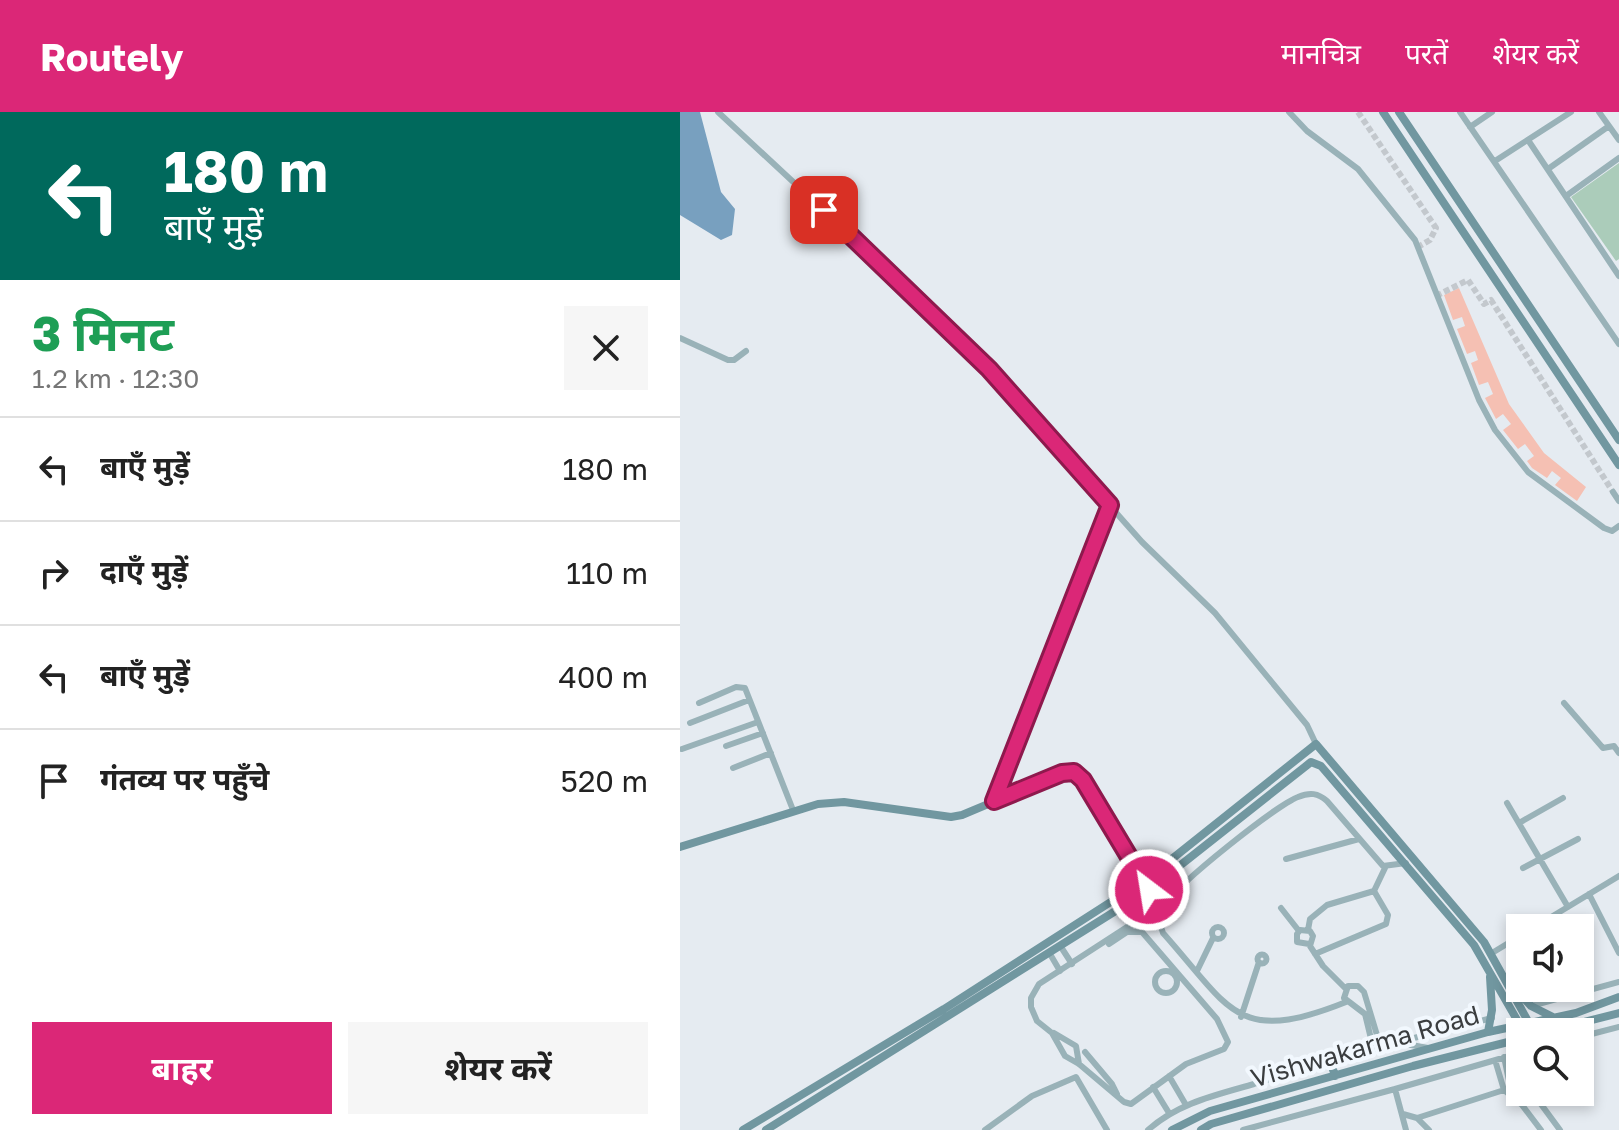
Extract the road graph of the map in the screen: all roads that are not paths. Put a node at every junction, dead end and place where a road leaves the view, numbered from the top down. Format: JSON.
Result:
{"nodes":[{"id":1,"x":718,"y":112,"type":"edge"},
{"id":2,"x":1289,"y":112,"type":"edge"},
{"id":3,"x":1383,"y":112,"type":"edge"},
{"id":4,"x":1399,"y":112,"type":"edge"},
{"id":5,"x":1460,"y":112,"type":"edge"},
{"id":6,"x":1492,"y":112,"type":"edge"},
{"id":7,"x":1571,"y":112,"type":"edge"},
{"id":8,"x":1599,"y":112,"type":"edge"},
{"id":9,"x":1609,"y":126,"type":"junction"},
{"id":10,"x":1470,"y":127,"type":"junction"},
{"id":11,"x":1528,"y":140,"type":"junction"},
{"id":12,"x":1619,"y":140,"type":"edge"},
{"id":13,"x":1619,"y":158,"type":"edge"},
{"id":14,"x":1495,"y":161,"type":"junction"},
{"id":15,"x":1548,"y":169,"type":"junction"},
{"id":16,"x":1566,"y":196,"type":"junction"},
{"id":17,"x":1616,"y":266,"type":"edge"},
{"id":18,"x":1619,"y":276,"type":"edge"},
{"id":19,"x":680,"y":338,"type":"edge"},
{"id":20,"x":1619,"y":344,"type":"edge"},
{"id":21,"x":746,"y":351,"type":"dead end"},
{"id":22,"x":1619,"y":440,"type":"edge"},
{"id":23,"x":1619,"y":465,"type":"edge"},
{"id":24,"x":1613,"y":492,"type":"dead end"},
{"id":25,"x":1619,"y":501,"type":"edge"},
{"id":26,"x":1110,"y":505,"type":"junction"},
{"id":27,"x":1619,"y":526,"type":"edge"},
{"id":28,"x":749,"y":700,"type":"junction"},
{"id":29,"x":699,"y":703,"type":"dead end"},
{"id":30,"x":1564,"y":703,"type":"dead end"},
{"id":31,"x":758,"y":722,"type":"junction"},
{"id":32,"x":690,"y":723,"type":"dead end"},
{"id":33,"x":763,"y":733,"type":"junction"},
{"id":34,"x":1316,"y":744,"type":"junction"},
{"id":35,"x":726,"y":746,"type":"dead end"},
{"id":36,"x":682,"y":749,"type":"edge"},
{"id":37,"x":771,"y":753,"type":"junction"},
{"id":38,"x":1619,"y":753,"type":"edge"},
{"id":39,"x":733,"y":768,"type":"dead end"},
{"id":40,"x":1563,"y":798,"type":"dead end"},
{"id":41,"x":994,"y":801,"type":"junction"},
{"id":42,"x":1507,"y":803,"type":"dead end"},
{"id":43,"x":793,"y":810,"type":"junction"},
{"id":44,"x":1519,"y":823,"type":"junction"},
{"id":45,"x":1221,"y":833,"type":"junction"},
{"id":46,"x":1359,"y":839,"type":"junction"},
{"id":47,"x":1578,"y":839,"type":"dead end"},
{"id":48,"x":1229,"y":846,"type":"junction"},
{"id":49,"x":680,"y":847,"type":"edge"},
{"id":50,"x":1286,"y":859,"type":"dead end"},
{"id":51,"x":1540,"y":860,"type":"junction"},
{"id":52,"x":1406,"y":863,"type":"junction"},
{"id":53,"x":1385,"y":868,"type":"junction"},
{"id":54,"x":1523,"y":868,"type":"dead end"},
{"id":55,"x":1619,"y":876,"type":"edge"},
{"id":56,"x":1143,"y":880,"type":"junction"},
{"id":57,"x":1374,"y":891,"type":"junction"},
{"id":58,"x":1589,"y":894,"type":"junction"},
{"id":59,"x":1568,"y":907,"type":"junction"},
{"id":60,"x":1281,"y":908,"type":"dead end"},
{"id":61,"x":1556,"y":914,"type":"edge"},
{"id":62,"x":1308,"y":930,"type":"junction"},
{"id":63,"x":1299,"y":931,"type":"junction"},
{"id":64,"x":1145,"y":933,"type":"junction"},
{"id":65,"x":1213,"y":938,"type":"dead end"},
{"id":66,"x":1109,"y":944,"type":"dead end"},
{"id":67,"x":1309,"y":944,"type":"junction"},
{"id":68,"x":1506,"y":944,"type":"edge"},
{"id":69,"x":1061,"y":947,"type":"junction"},
{"id":70,"x":1492,"y":953,"type":"junction"},
{"id":71,"x":1619,"y":953,"type":"edge"},
{"id":72,"x":1050,"y":954,"type":"junction"},
{"id":73,"x":1315,"y":954,"type":"junction"},
{"id":74,"x":1259,"y":962,"type":"dead end"},
{"id":75,"x":1072,"y":964,"type":"junction"},
{"id":76,"x":1171,"y":969,"type":"junction"},
{"id":77,"x":1060,"y":971,"type":"junction"},
{"id":78,"x":1197,"y":971,"type":"junction"},
{"id":79,"x":1489,"y":971,"type":"junction"},
{"id":80,"x":1506,"y":978,"type":"edge"},
{"id":81,"x":1180,"y":980,"type":"junction"},
{"id":82,"x":1619,"y":982,"type":"edge"},
{"id":83,"x":1346,"y":989,"type":"junction"},
{"id":84,"x":1617,"y":996,"type":"edge"},
{"id":85,"x":1346,"y":1002,"type":"junction"},
{"id":86,"x":1527,"y":1002,"type":"edge"},
{"id":87,"x":1531,"y":1006,"type":"junction"},
{"id":88,"x":1241,"y":1017,"type":"junction"},
{"id":89,"x":1492,"y":1018,"type":"junction"},
{"id":90,"x":1519,"y":1018,"type":"edge"},
{"id":91,"x":1553,"y":1018,"type":"joint"},
{"id":92,"x":1618,"y":1019,"type":"edge"},
{"id":93,"x":1594,"y":1023,"type":"edge"},
{"id":94,"x":1506,"y":1028,"type":"edge"},
{"id":95,"x":1594,"y":1030,"type":"edge"},
{"id":96,"x":1488,"y":1032,"type":"junction"},
{"id":97,"x":1052,"y":1033,"type":"junction"},
{"id":98,"x":1399,"y":1043,"type":"junction"},
{"id":99,"x":1506,"y":1043,"type":"edge"},
{"id":100,"x":1376,"y":1046,"type":"junction"},
{"id":101,"x":1428,"y":1048,"type":"junction"},
{"id":102,"x":1085,"y":1052,"type":"dead end"},
{"id":103,"x":1504,"y":1057,"type":"joint"},
{"id":104,"x":1330,"y":1060,"type":"junction"},
{"id":105,"x":1495,"y":1060,"type":"junction"},
{"id":106,"x":1079,"y":1064,"type":"junction"},
{"id":107,"x":1413,"y":1066,"type":"junction"},
{"id":108,"x":1506,"y":1066,"type":"edge"},
{"id":109,"x":1169,"y":1076,"type":"junction"},
{"id":110,"x":1335,"y":1076,"type":"junction"},
{"id":111,"x":1417,"y":1081,"type":"junction"},
{"id":112,"x":1153,"y":1087,"type":"junction"},
{"id":113,"x":1504,"y":1090,"type":"joint"},
{"id":114,"x":1396,"y":1093,"type":"junction"},
{"id":115,"x":1118,"y":1098,"type":"junction"},
{"id":116,"x":1186,"y":1105,"type":"junction"},
{"id":117,"x":1521,"y":1106,"type":"edge"},
{"id":118,"x":1542,"y":1106,"type":"edge"},
{"id":119,"x":1402,"y":1110,"type":"junction"},
{"id":120,"x":1169,"y":1113,"type":"junction"},
{"id":121,"x":1417,"y":1118,"type":"junction"},
{"id":122,"x":743,"y":1130,"type":"edge"},
{"id":123,"x":766,"y":1130,"type":"edge"},
{"id":124,"x":985,"y":1130,"type":"edge"},
{"id":125,"x":1109,"y":1130,"type":"edge"},
{"id":126,"x":1148,"y":1130,"type":"edge"},
{"id":127,"x":1172,"y":1130,"type":"edge"},
{"id":128,"x":1201,"y":1130,"type":"edge"},
{"id":129,"x":1243,"y":1130,"type":"edge"},
{"id":130,"x":1406,"y":1130,"type":"edge"},
{"id":131,"x":1429,"y":1130,"type":"edge"},
{"id":132,"x":1541,"y":1130,"type":"edge"},
{"id":133,"x":1560,"y":1130,"type":"edge"}],
"edges":[{"from":1,"to":26,"type":"street"},
{"from":2,"to":27,"type":"street"},
{"from":3,"to":23,"type":"street"},
{"from":4,"to":22,"type":"street"},
{"from":5,"to":10,"type":"street"},
{"from":6,"to":10,"type":"street"},
{"from":7,"to":11,"type":"street"},
{"from":8,"to":9,"type":"street"},
{"from":9,"to":12,"type":"street"},
{"from":9,"to":15,"type":"street"},
{"from":10,"to":14,"type":"street"},
{"from":11,"to":14,"type":"street"},
{"from":11,"to":15,"type":"street"},
{"from":13,"to":16,"type":"street"},
{"from":14,"to":20,"type":"street"},
{"from":15,"to":16,"type":"street"},
{"from":16,"to":17,"type":"street"},
{"from":17,"to":18,"type":"street"},
{"from":19,"to":21,"type":"street"},
{"from":24,"to":25,"type":"street"},
{"from":26,"to":34,"type":"street"},
{"from":26,"to":41,"type":"street"},
{"from":28,"to":29,"type":"street"},
{"from":28,"to":31,"type":"street"},
{"from":28,"to":32,"type":"street"},
{"from":30,"to":38,"type":"street"},
{"from":31,"to":33,"type":"street"},
{"from":31,"to":36,"type":"street"},
{"from":33,"to":35,"type":"street"},
{"from":33,"to":37,"type":"street"},
{"from":34,"to":56,"type":"street"},
{"from":34,"to":70,"type":"street"},
{"from":37,"to":39,"type":"street"},
{"from":37,"to":43,"type":"street"},
{"from":40,"to":44,"type":"street"},
{"from":41,"to":43,"type":"street"},
{"from":41,"to":56,"type":"street"},
{"from":42,"to":44,"type":"street"},
{"from":43,"to":49,"type":"street"},
{"from":44,"to":51,"type":"street"},
{"from":45,"to":48,"type":"street"},
{"from":45,"to":52,"type":"street"},
{"from":45,"to":56,"type":"street"},
{"from":46,"to":48,"type":"street"},
{"from":46,"to":50,"type":"street"},
{"from":46,"to":53,"type":"street"},
{"from":47,"to":51,"type":"street"},
{"from":48,"to":78,"type":"street"},
{"from":51,"to":54,"type":"street"},
{"from":51,"to":59,"type":"street"},
{"from":52,"to":53,"type":"street"},
{"from":52,"to":79,"type":"street"},
{"from":53,"to":57,"type":"street"},
{"from":55,"to":58,"type":"street"},
{"from":56,"to":69,"type":"street"},
{"from":56,"to":122,"type":"street"},
{"from":57,"to":62,"type":"street"},
{"from":57,"to":73,"type":"street"},
{"from":58,"to":59,"type":"street"},
{"from":58,"to":71,"type":"street"},
{"from":59,"to":61,"type":"street"},
{"from":60,"to":63,"type":"street"},
{"from":62,"to":63,"type":"street"},
{"from":62,"to":67,"type":"street"},
{"from":63,"to":67,"type":"street"},
{"from":64,"to":66,"type":"street"},
{"from":64,"to":75,"type":"street"},
{"from":64,"to":76,"type":"street"},
{"from":65,"to":78,"type":"street"},
{"from":67,"to":73,"type":"street"},
{"from":68,"to":70,"type":"street"},
{"from":69,"to":72,"type":"street"},
{"from":69,"to":75,"type":"street"},
{"from":70,"to":80,"type":"street"},
{"from":72,"to":77,"type":"street"},
{"from":72,"to":123,"type":"street"},
{"from":73,"to":83,"type":"street"},
{"from":74,"to":88,"type":"street"},
{"from":75,"to":77,"type":"street"},
{"from":76,"to":81,"type":"street"},
{"from":76,"to":81,"type":"street"},
{"from":77,"to":97,"type":"street"},
{"from":78,"to":88,"type":"street"},
{"from":79,"to":89,"type":"street"},
{"from":79,"to":90,"type":"street"},
{"from":81,"to":109,"type":"street"},
{"from":82,"to":87,"type":"street"},
{"from":83,"to":85,"type":"street"},
{"from":83,"to":100,"type":"street"},
{"from":84,"to":91,"type":"street","name":"Vishwakarma Road"},
{"from":85,"to":88,"type":"street"},
{"from":85,"to":100,"type":"street"},
{"from":86,"to":87,"type":"street"},
{"from":87,"to":91,"type":"street"},
{"from":89,"to":96,"type":"street"},
{"from":89,"to":98,"type":"street"},
{"from":92,"to":93,"type":"street"},
{"from":92,"to":95,"type":"street"},
{"from":94,"to":96,"type":"street","name":"Vishwakarma Road"},
{"from":96,"to":101,"type":"street","name":"Vishwakarma Road"},
{"from":97,"to":106,"type":"street"},
{"from":97,"to":106,"type":"street"},
{"from":98,"to":100,"type":"street"},
{"from":98,"to":101,"type":"street"},
{"from":99,"to":107,"type":"street","name":"Vishwakarma Road"},
{"from":100,"to":104,"type":"street"},
{"from":101,"to":110,"type":"street","name":"Vishwakarma Road"},
{"from":102,"to":115,"type":"street"},
{"from":103,"to":105,"type":"street"},
{"from":103,"to":108,"type":"street"},
{"from":104,"to":110,"type":"street"},
{"from":104,"to":116,"type":"street"},
{"from":105,"to":111,"type":"street"},
{"from":105,"to":113,"type":"street"},
{"from":106,"to":115,"type":"street"},
{"from":107,"to":111,"type":"street"},
{"from":107,"to":128,"type":"street","name":"Vishwakarma Road"},
{"from":109,"to":112,"type":"street"},
{"from":109,"to":116,"type":"street"},
{"from":110,"to":127,"type":"street","name":"Vishwakarma Road"},
{"from":111,"to":114,"type":"street"},
{"from":112,"to":115,"type":"street"},
{"from":112,"to":120,"type":"street"},
{"from":113,"to":121,"type":"street"},
{"from":114,"to":119,"type":"street"},
{"from":114,"to":129,"type":"street"},
{"from":116,"to":120,"type":"street"},
{"from":117,"to":132,"type":"street"},
{"from":118,"to":133,"type":"street"},
{"from":119,"to":121,"type":"street"},
{"from":119,"to":130,"type":"street"},
{"from":120,"to":126,"type":"street"},
{"from":121,"to":131,"type":"street"},
{"from":124,"to":125,"type":"street"}]}
